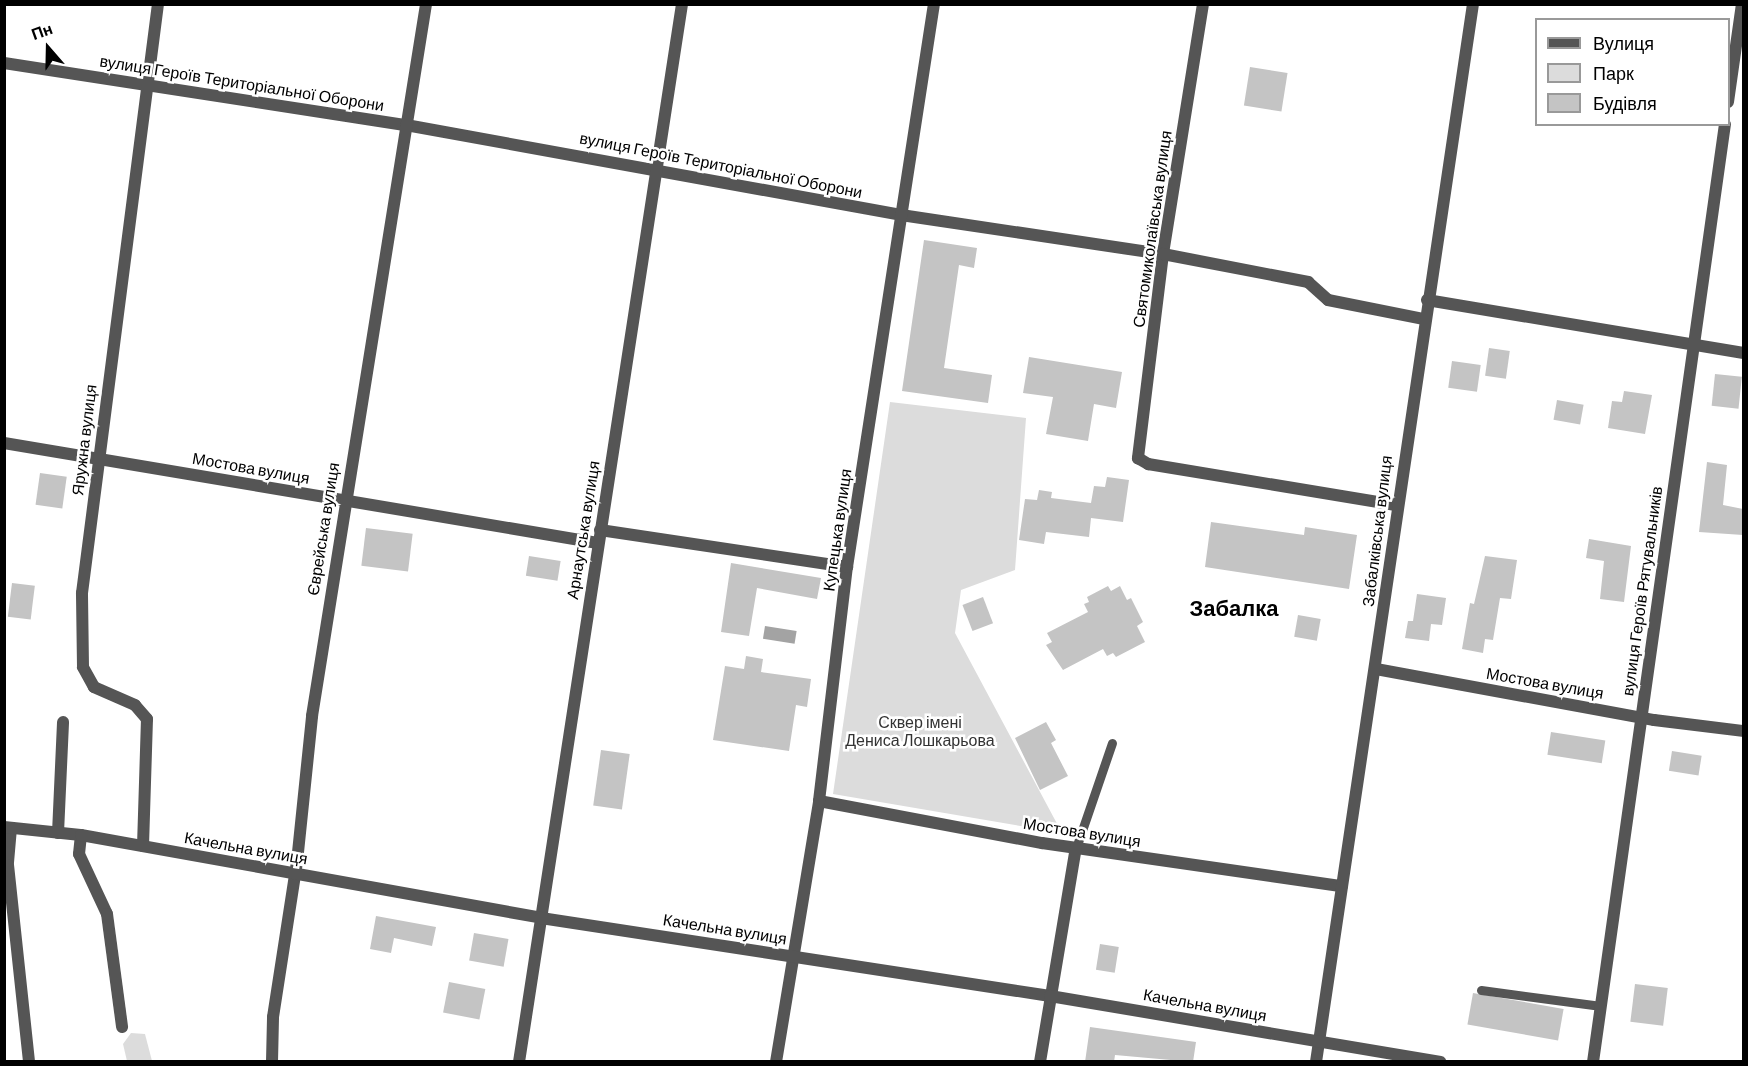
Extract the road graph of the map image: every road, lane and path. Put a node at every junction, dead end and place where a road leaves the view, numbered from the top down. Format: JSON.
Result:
{"nodes":[{"id":1,"x":158,"y":4,"type":"edge"},
{"id":2,"x":426,"y":4,"type":"edge"},
{"id":3,"x":682,"y":4,"type":"edge"},
{"id":4,"x":934,"y":4,"type":"edge"},
{"id":5,"x":1203,"y":4,"type":"edge"},
{"id":6,"x":1473,"y":4,"type":"edge"},
{"id":7,"x":1742,"y":4,"type":"edge"},
{"id":8,"x":4,"y":63,"type":"edge"},
{"id":9,"x":145,"y":85,"type":"junction"},
{"id":10,"x":1730,"y":88,"type":"edge"},
{"id":11,"x":406,"y":125,"type":"junction"},
{"id":12,"x":1725,"y":126,"type":"edge"},
{"id":13,"x":656,"y":168,"type":"junction"},
{"id":14,"x":901,"y":215,"type":"junction"},
{"id":15,"x":1163,"y":254,"type":"junction"},
{"id":16,"x":1427,"y":300,"type":"junction"},
{"id":17,"x":1424,"y":319,"type":"junction"},
{"id":18,"x":1694,"y":343,"type":"junction"},
{"id":19,"x":1743,"y":353,"type":"edge"},
{"id":20,"x":4,"y":443,"type":"edge"},
{"id":21,"x":98,"y":456,"type":"junction"},
{"id":22,"x":344,"y":501,"type":"junction"},
{"id":23,"x":1396,"y":505,"type":"junction"},
{"id":24,"x":599,"y":537,"type":"junction"},
{"id":25,"x":847,"y":567,"type":"junction"},
{"id":26,"x":1376,"y":669,"type":"junction"},
{"id":27,"x":1640,"y":718,"type":"junction"},
{"id":28,"x":63,"y":722,"type":"dead end"},
{"id":29,"x":1743,"y":731,"type":"edge"},
{"id":30,"x":1112,"y":743,"type":"dead end"},
{"id":31,"x":819,"y":801,"type":"junction"},
{"id":32,"x":8,"y":827,"type":"edge"},
{"id":33,"x":58,"y":833,"type":"junction"},
{"id":34,"x":81,"y":836,"type":"junction"},
{"id":35,"x":143,"y":846,"type":"junction"},
{"id":36,"x":1076,"y":848,"type":"junction"},
{"id":37,"x":295,"y":873,"type":"junction"},
{"id":38,"x":1342,"y":886,"type":"junction"},
{"id":39,"x":541,"y":918,"type":"junction"},
{"id":40,"x":794,"y":956,"type":"junction"},
{"id":41,"x":1481,"y":990,"type":"dead end"},
{"id":42,"x":1050,"y":996,"type":"junction"},
{"id":43,"x":1601,"y":1006,"type":"junction"},
{"id":44,"x":122,"y":1027,"type":"dead end"},
{"id":45,"x":1318,"y":1041,"type":"junction"},
{"id":46,"x":29,"y":1062,"type":"edge"},
{"id":47,"x":272,"y":1062,"type":"edge"},
{"id":48,"x":519,"y":1062,"type":"edge"},
{"id":49,"x":776,"y":1062,"type":"edge"},
{"id":50,"x":1040,"y":1062,"type":"edge"},
{"id":51,"x":1316,"y":1062,"type":"edge"},
{"id":52,"x":1440,"y":1062,"type":"edge"},
{"id":53,"x":1593,"y":1062,"type":"edge"}],
"edges":[{"from":1,"to":9,"type":"street","name":"Яружна вулиця"},
{"from":2,"to":11,"type":"street","name":"Єврейська вулиця"},
{"from":3,"to":13,"type":"street","name":"Арнаутська вулиця"},
{"from":4,"to":14,"type":"street","name":"Купецька вулиця"},
{"from":5,"to":15,"type":"street","name":"Святомиколаївська вулиця"},
{"from":6,"to":16,"type":"street","name":"Забалківська вулиця"},
{"from":7,"to":10,"type":"street"},
{"from":8,"to":9,"type":"street","name":"вулиця Героїв Територіальної Оборони"},
{"from":9,"to":11,"type":"street","name":"вулиця Героїв Територіальної Оборони"},
{"from":9,"to":21,"type":"street","name":"Яружна вулиця"},
{"from":11,"to":13,"type":"street","name":"вулиця Героїв Територіальної Оборони"},
{"from":11,"to":22,"type":"street","name":"Єврейська вулиця"},
{"from":12,"to":18,"type":"street","name":"вулиця Героїв Рятувальників"},
{"from":13,"to":14,"type":"street","name":"вулиця Героїв Територіальної Оборони"},
{"from":13,"to":24,"type":"street","name":"Арнаутська вулиця"},
{"from":14,"to":15,"type":"street","name":"вулиця Героїв Територіальної Оборони"},
{"from":14,"to":25,"type":"street","name":"Купецька вулиця"},
{"from":15,"to":17,"type":"street","name":"вулиця Героїв Територіальної Оборони"},
{"from":15,"to":23,"type":"street","name":"Святомиколаївська вулиця"},
{"from":16,"to":17,"type":"street","name":"Забалківська вулиця"},
{"from":16,"to":18,"type":"street"},
{"from":17,"to":23,"type":"street","name":"Забалківська вулиця"},
{"from":18,"to":19,"type":"street"},
{"from":18,"to":27,"type":"street","name":"вулиця Героїв Рятувальників"},
{"from":20,"to":21,"type":"street","name":"Мостова вулиця"},
{"from":21,"to":22,"type":"street","name":"Мостова вулиця"},
{"from":21,"to":35,"type":"street","name":"Яружна вулиця"},
{"from":22,"to":24,"type":"street","name":"Мостова вулиця"},
{"from":22,"to":37,"type":"street","name":"Єврейська вулиця"},
{"from":23,"to":26,"type":"street","name":"Забалківська вулиця"},
{"from":24,"to":25,"type":"street","name":"Мостова вулиця"},
{"from":24,"to":39,"type":"street","name":"Арнаутська вулиця"},
{"from":25,"to":31,"type":"street","name":"Купецька вулиця"},
{"from":26,"to":27,"type":"street","name":"Мостова вулиця"},
{"from":26,"to":38,"type":"street","name":"Забалківська вулиця"},
{"from":27,"to":29,"type":"street","name":"Мостова вулиця"},
{"from":27,"to":43,"type":"street","name":"вулиця Героїв Рятувальників"},
{"from":28,"to":33,"type":"street"},
{"from":30,"to":36,"type":"lane"},
{"from":31,"to":36,"type":"street","name":"Мостова вулиця"},
{"from":31,"to":40,"type":"street","name":"Купецька вулиця"},
{"from":32,"to":33,"type":"street","name":"Качельна вулиця"},
{"from":32,"to":46,"type":"street"},
{"from":33,"to":34,"type":"street","name":"Качельна вулиця"},
{"from":34,"to":35,"type":"street","name":"Качельна вулиця"},
{"from":34,"to":44,"type":"street"},
{"from":35,"to":37,"type":"street","name":"Качельна вулиця"},
{"from":36,"to":38,"type":"street","name":"Мостова вулиця"},
{"from":36,"to":42,"type":"street"},
{"from":37,"to":39,"type":"street","name":"Качельна вулиця"},
{"from":37,"to":47,"type":"street","name":"Єврейська вулиця"},
{"from":38,"to":45,"type":"street","name":"Забалківська вулиця"},
{"from":39,"to":40,"type":"street","name":"Качельна вулиця"},
{"from":39,"to":48,"type":"street","name":"Арнаутська вулиця"},
{"from":40,"to":42,"type":"street","name":"Качельна вулиця"},
{"from":40,"to":49,"type":"street","name":"Купецька вулиця"},
{"from":41,"to":43,"type":"lane"},
{"from":42,"to":45,"type":"street","name":"Качельна вулиця"},
{"from":42,"to":50,"type":"street"},
{"from":43,"to":53,"type":"street","name":"вулиця Героїв Рятувальників"},
{"from":45,"to":51,"type":"street","name":"Забалківська вулиця"},
{"from":45,"to":52,"type":"street","name":"Качельна вулиця"}]}
